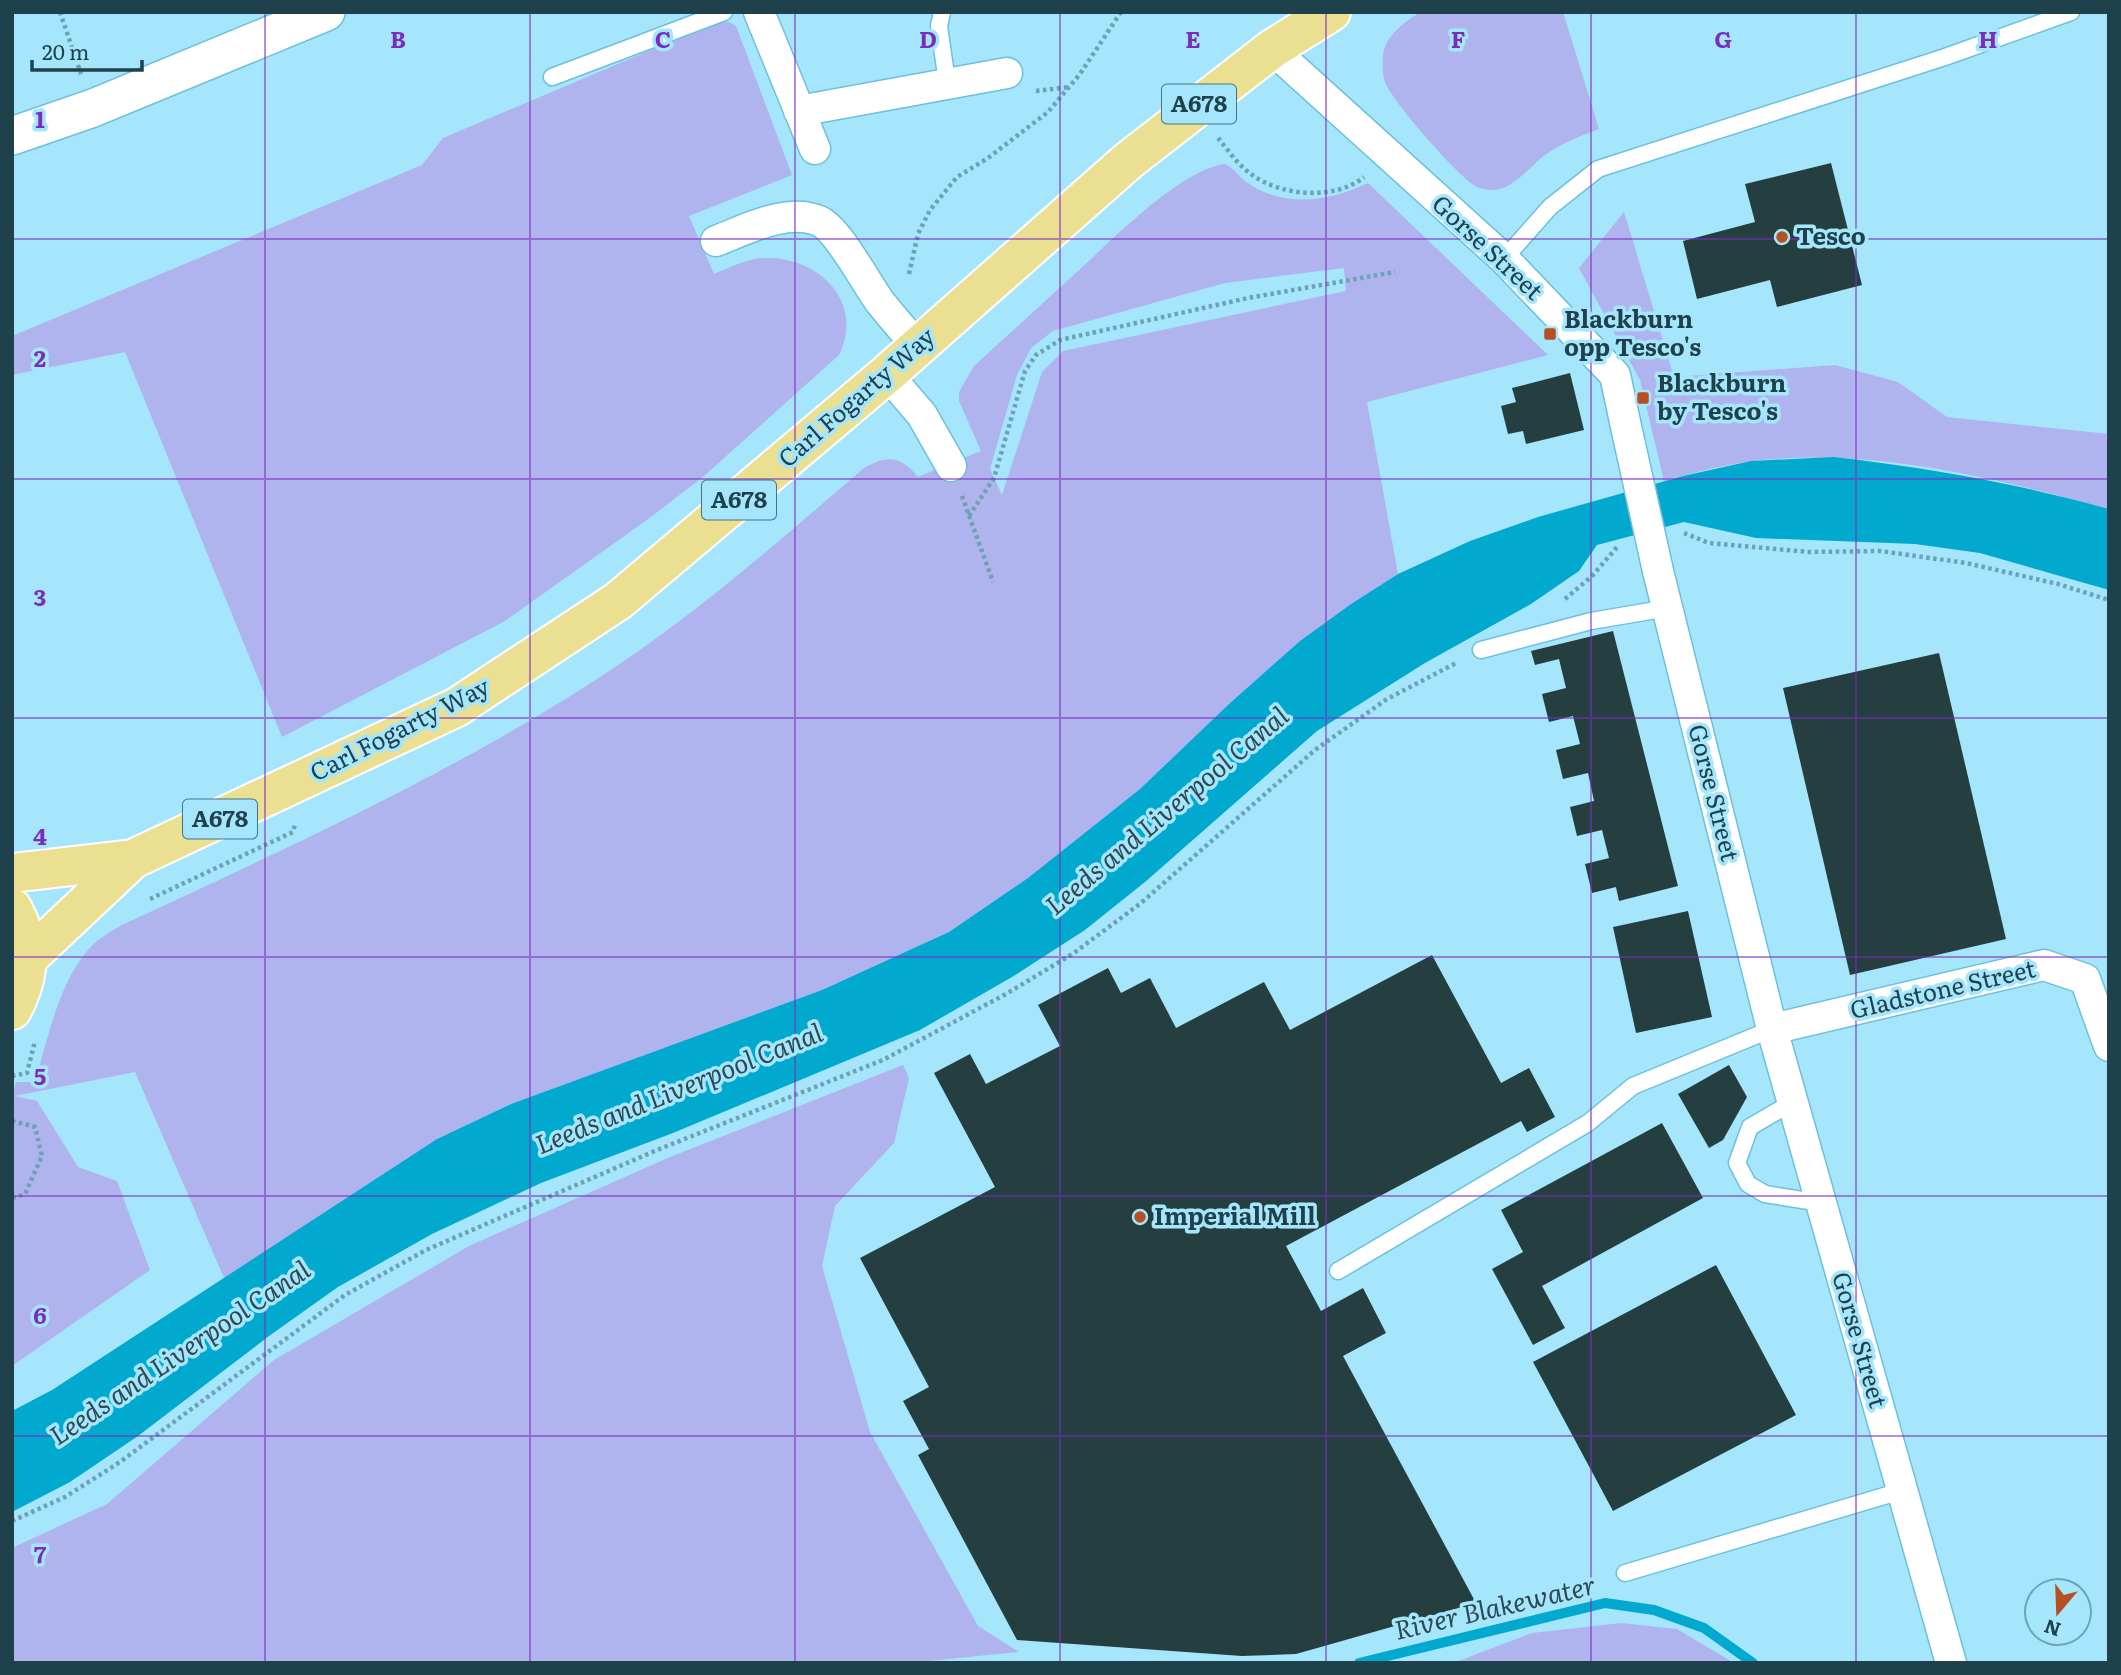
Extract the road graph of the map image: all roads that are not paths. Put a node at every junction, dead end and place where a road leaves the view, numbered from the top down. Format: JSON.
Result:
{"nodes":[{"id":1,"x":326,"y":12,"type":"edge"},
{"id":2,"x":724,"y":12,"type":"edge"},
{"id":3,"x":759,"y":12,"type":"edge"},
{"id":4,"x":942,"y":12,"type":"edge"},
{"id":5,"x":1331,"y":12,"type":"edge"},
{"id":6,"x":2071,"y":12,"type":"edge"},
{"id":7,"x":1272,"y":49,"type":"junction"},
{"id":8,"x":1007,"y":73,"type":"dead end"},
{"id":9,"x":552,"y":77,"type":"dead end"},
{"id":10,"x":947,"y":82,"type":"junction"},
{"id":11,"x":799,"y":111,"type":"junction"},
{"id":12,"x":12,"y":136,"type":"edge"},
{"id":13,"x":815,"y":149,"type":"dead end"},
{"id":14,"x":716,"y":241,"type":"dead end"},
{"id":15,"x":1503,"y":259,"type":"junction"},
{"id":16,"x":918,"y":347,"type":"junction"},
{"id":17,"x":887,"y":374,"type":"junction"},
{"id":18,"x":951,"y":466,"type":"road end"},
{"id":19,"x":1668,"y":608,"type":"junction"},
{"id":20,"x":1481,"y":650,"type":"road end"},
{"id":21,"x":133,"y":859,"type":"junction"},
{"id":22,"x":12,"y":873,"type":"edge"},
{"id":23,"x":12,"y":908,"type":"edge"},
{"id":24,"x":28,"y":958,"type":"junction"},
{"id":25,"x":24,"y":1023,"type":"edge"},
{"id":26,"x":1772,"y":1029,"type":"junction"},
{"id":27,"x":2109,"y":1046,"type":"edge"},
{"id":28,"x":1793,"y":1102,"type":"junction"},
{"id":29,"x":1821,"y":1203,"type":"junction"},
{"id":30,"x":1338,"y":1271,"type":"dead end"},
{"id":31,"x":1901,"y":1491,"type":"junction"},
{"id":32,"x":1625,"y":1573,"type":"dead end"},
{"id":33,"x":1951,"y":1663,"type":"edge"}],
"edges":[{"from":1,"to":12,"type":"street"},
{"from":2,"to":9,"type":"lane"},
{"from":3,"to":11,"type":"street"},
{"from":4,"to":10,"type":"lane"},
{"from":5,"to":7,"type":"highway","name":"Carl Fogarty Way","number":"A678"},
{"from":6,"to":15,"type":"lane"},
{"from":7,"to":15,"type":"street","name":"Gorse Street"},
{"from":7,"to":16,"type":"highway","name":"Carl Fogarty Way","number":"A678"},
{"from":8,"to":10,"type":"street"},
{"from":10,"to":11,"type":"street"},
{"from":11,"to":13,"type":"street"},
{"from":14,"to":16,"type":"street"},
{"from":15,"to":19,"type":"street","name":"Gorse Street","bridge":true},
{"from":16,"to":17,"type":"highway","name":"Carl Fogarty Way","number":"A678"},
{"from":17,"to":18,"type":"street"},
{"from":17,"to":21,"type":"highway","name":"Carl Fogarty Way","number":"A678"},
{"from":19,"to":20,"type":"lane"},
{"from":19,"to":26,"type":"street","name":"Gorse Street"},
{"from":21,"to":22,"type":"highway","name":"Carl Fogarty Way","number":"A678"},
{"from":21,"to":24,"type":"highway","name":"Carl Fogarty Way","number":"A678"},
{"from":23,"to":24,"type":"highway"},
{"from":24,"to":25,"type":"highway"},
{"from":26,"to":27,"type":"street","name":"Gladstone Street"},
{"from":26,"to":28,"type":"street","name":"Gorse Street"},
{"from":26,"to":30,"type":"lane"},
{"from":28,"to":29,"type":"street","name":"Gorse Street"},
{"from":28,"to":29,"type":"lane"},
{"from":29,"to":31,"type":"street","name":"Gorse Street"},
{"from":31,"to":32,"type":"lane"},
{"from":31,"to":33,"type":"street","name":"Gorse Street"}]}
